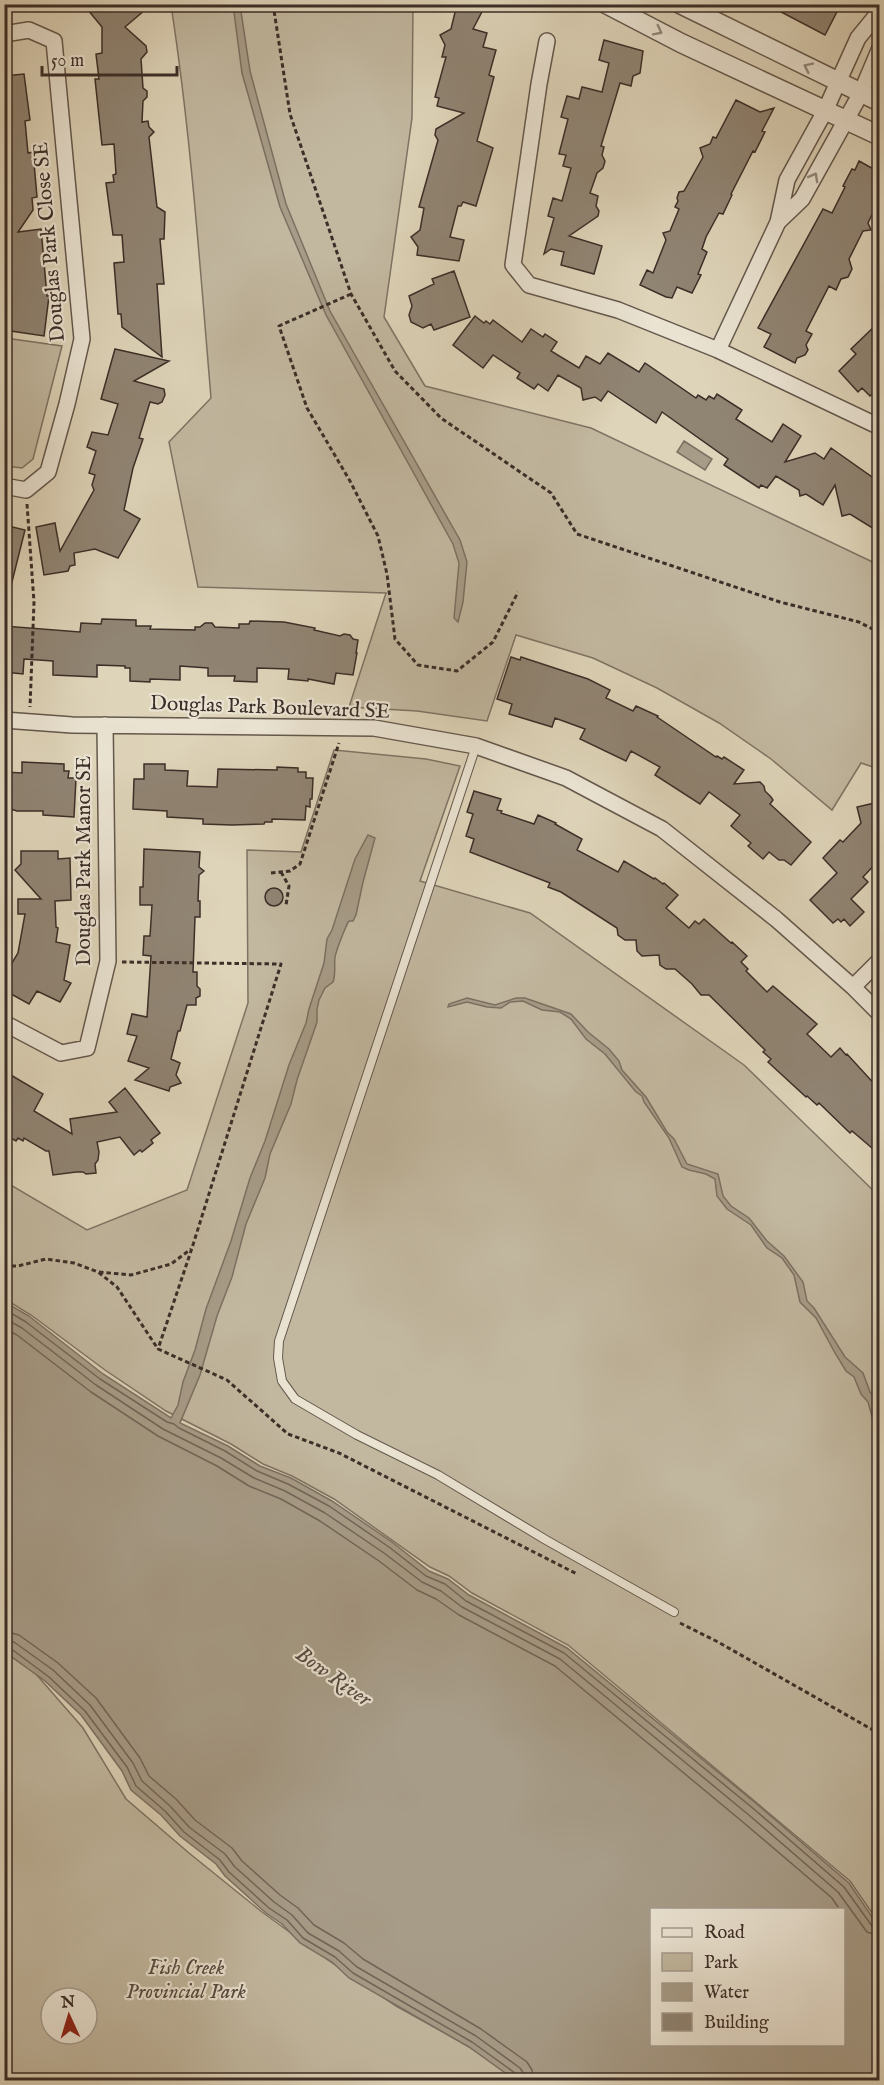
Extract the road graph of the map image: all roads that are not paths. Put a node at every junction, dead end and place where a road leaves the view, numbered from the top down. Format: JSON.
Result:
{"nodes":[{"id":1,"x":606,"y":4,"type":"edge"},
{"id":2,"x":680,"y":4,"type":"edge"},
{"id":3,"x":879,"y":11,"type":"edge"},
{"id":4,"x":4,"y":34,"type":"edge"},
{"id":5,"x":547,"y":41,"type":"dead end"},
{"id":6,"x":879,"y":48,"type":"edge"},
{"id":7,"x":839,"y":82,"type":"junction"},
{"id":8,"x":861,"y":93,"type":"junction"},
{"id":9,"x":879,"y":102,"type":"edge"},
{"id":10,"x":825,"y":111,"type":"junction"},
{"id":11,"x":846,"y":120,"type":"junction"},
{"id":12,"x":879,"y":136,"type":"edge"},
{"id":13,"x":778,"y":222,"type":"junction"},
{"id":14,"x":718,"y":350,"type":"junction"},
{"id":15,"x":879,"y":427,"type":"edge"},
{"id":16,"x":4,"y":486,"type":"edge"},
{"id":17,"x":4,"y":720,"type":"edge"},
{"id":18,"x":105,"y":725,"type":"junction"},
{"id":19,"x":476,"y":746,"type":"junction"},
{"id":20,"x":879,"y":960,"type":"edge"},
{"id":21,"x":854,"y":987,"type":"junction"},
{"id":22,"x":879,"y":1014,"type":"edge"},
{"id":23,"x":4,"y":1023,"type":"edge"},
{"id":24,"x":674,"y":1612,"type":"dead end"}],
"edges":[{"from":1,"to":10,"type":"street","one_way":true},
{"from":7,"to":2,"type":"street","one_way":true},
{"from":3,"to":7,"type":"street"},
{"from":4,"to":16,"type":"street","name":"Douglas Park Close SE"},
{"from":5,"to":14,"type":"street"},
{"from":6,"to":8,"type":"street"},
{"from":7,"to":8,"type":"street"},
{"from":7,"to":10,"type":"street"},
{"from":8,"to":9,"type":"street"},
{"from":8,"to":11,"type":"street"},
{"from":10,"to":11,"type":"street"},
{"from":10,"to":13,"type":"street"},
{"from":11,"to":12,"type":"street"},
{"from":13,"to":11,"type":"street","one_way":true},
{"from":13,"to":14,"type":"street"},
{"from":14,"to":15,"type":"street"},
{"from":17,"to":18,"type":"street","name":"Douglas Park Boulevard SE"},
{"from":18,"to":19,"type":"street","name":"Douglas Park Boulevard SE"},
{"from":18,"to":23,"type":"street","name":"Douglas Park Manor SE"},
{"from":19,"to":21,"type":"street","name":"Douglas Park Boulevard SE"},
{"from":19,"to":24,"type":"lane"},
{"from":20,"to":21,"type":"street"},
{"from":21,"to":22,"type":"street","name":"Douglas Park Boulevard SE"}]}
